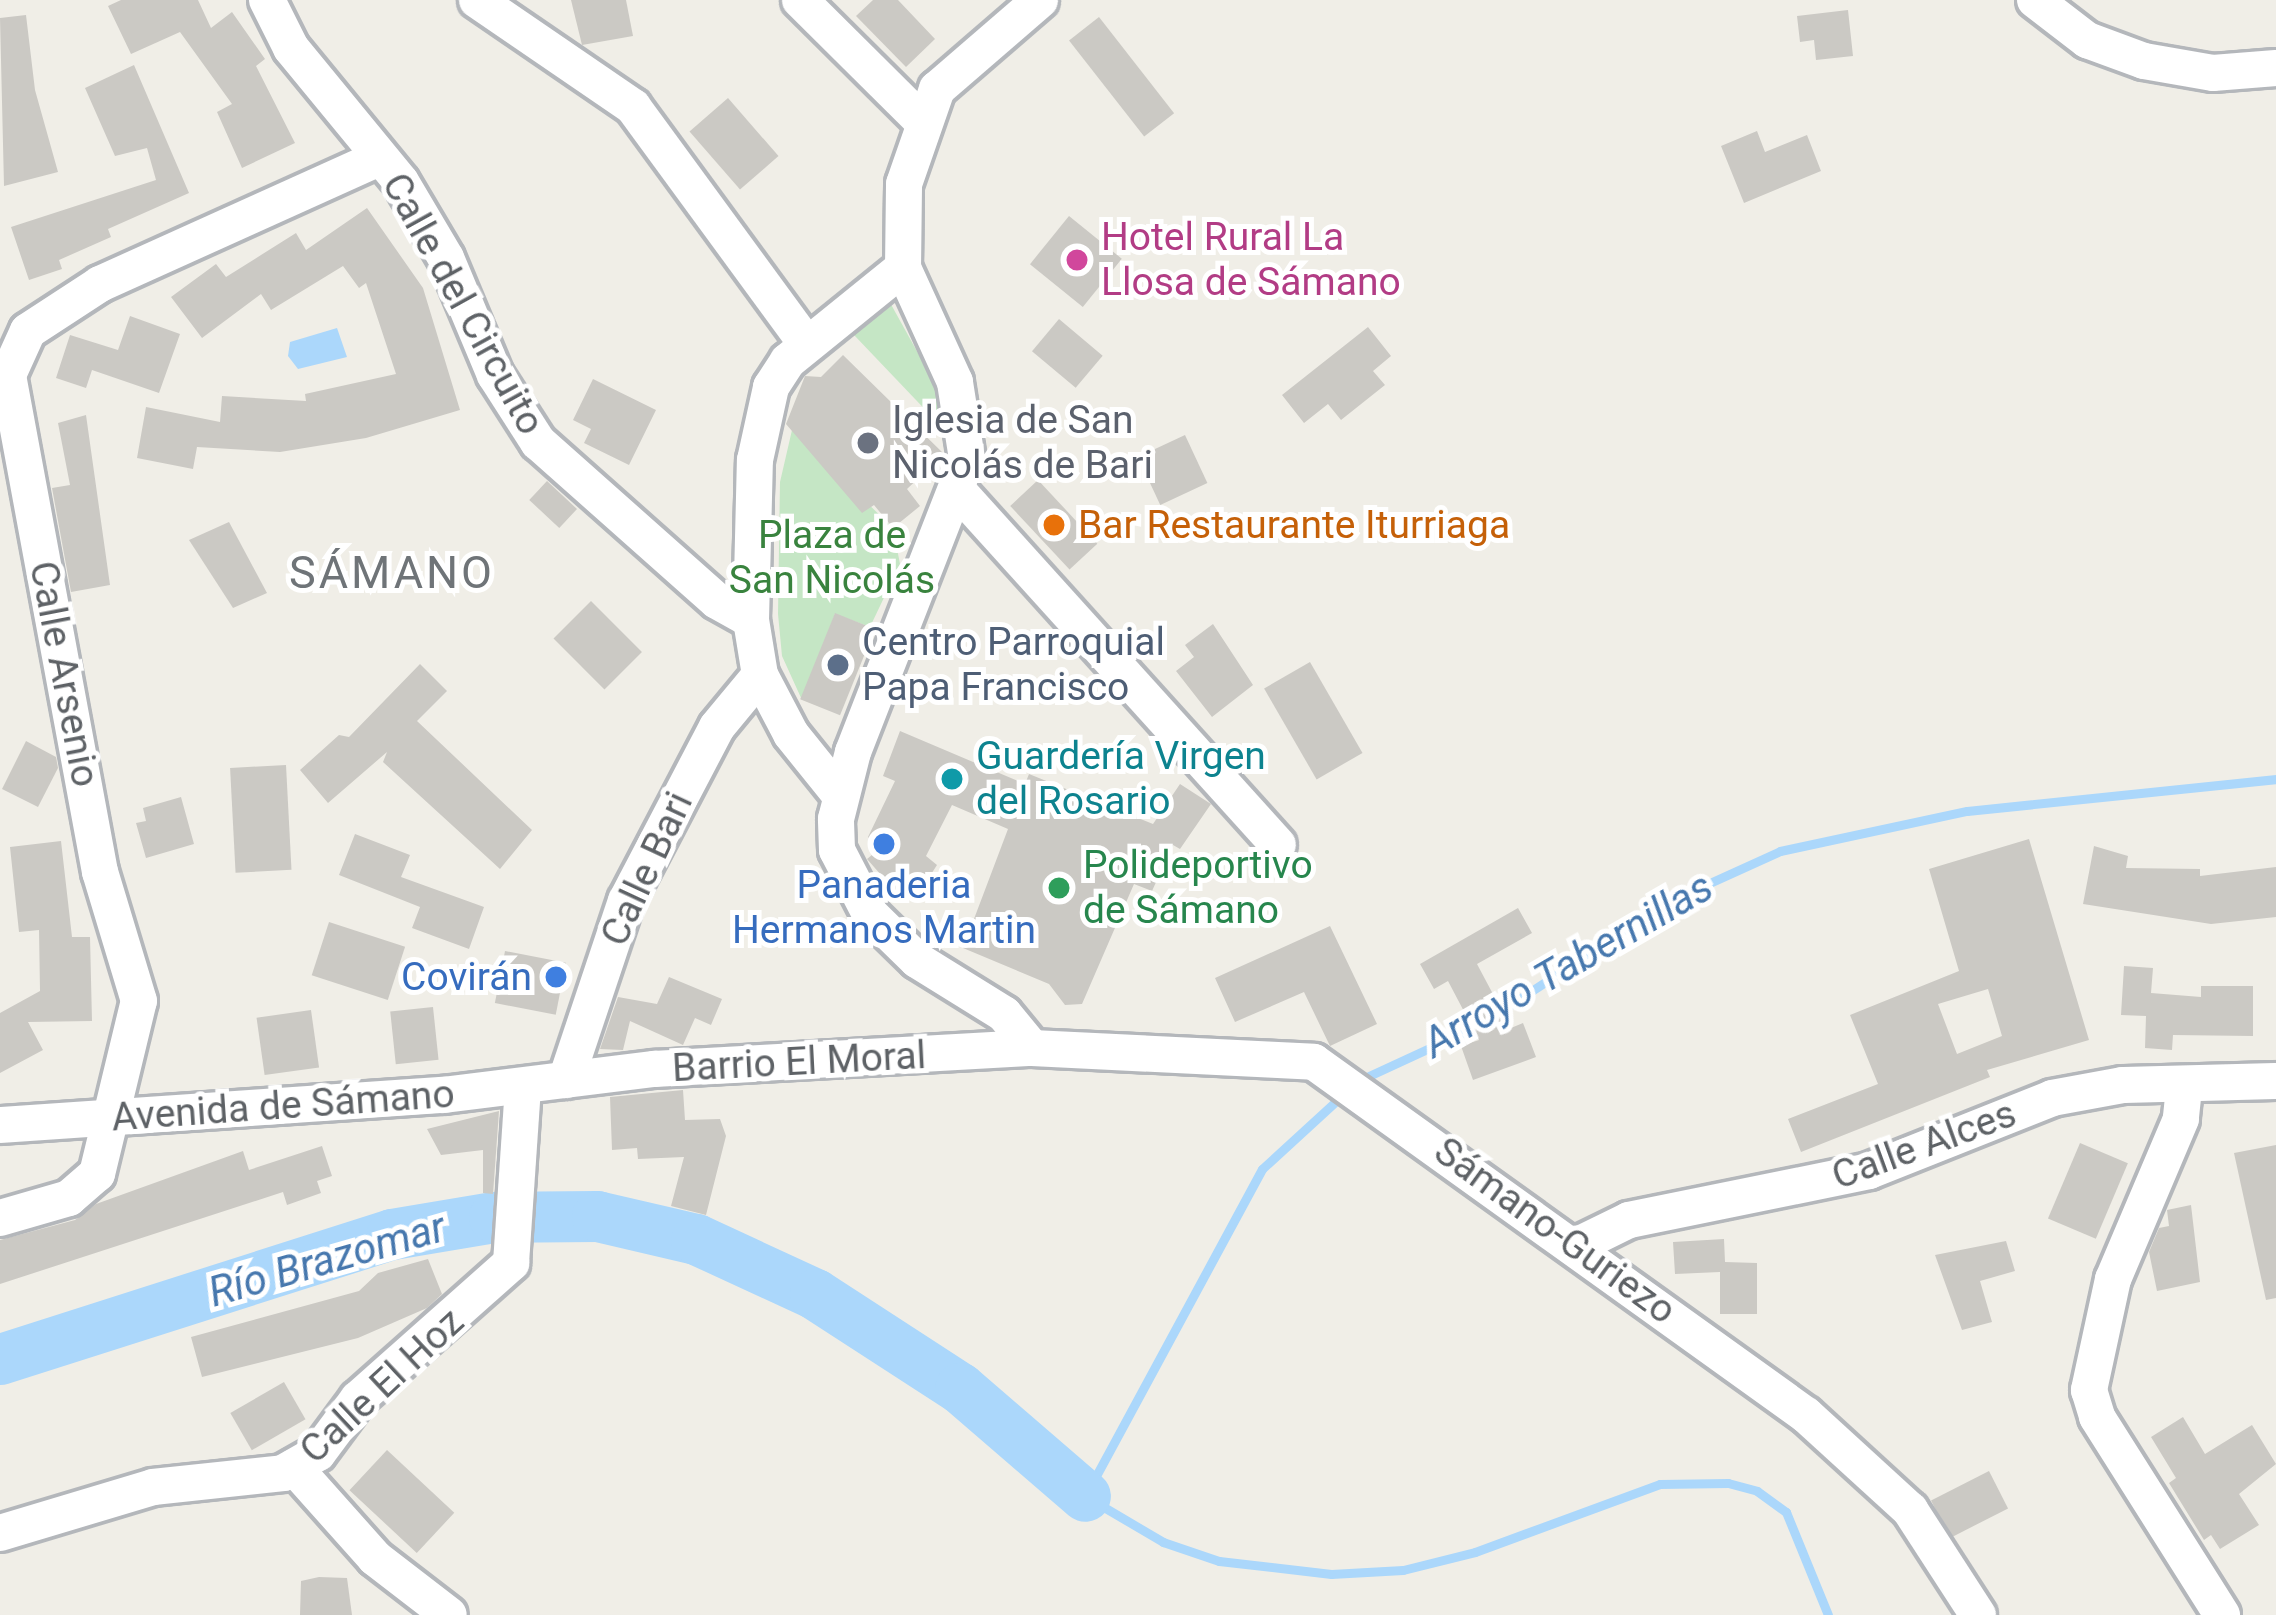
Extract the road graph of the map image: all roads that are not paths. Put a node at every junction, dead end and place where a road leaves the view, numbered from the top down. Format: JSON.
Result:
{"nodes":[{"id":1,"x":267,"y":0,"type":"edge"},
{"id":2,"x":477,"y":0,"type":"edge"},
{"id":3,"x":800,"y":0,"type":"edge"},
{"id":4,"x":1040,"y":0,"type":"edge"},
{"id":5,"x":2036,"y":0,"type":"edge"},
{"id":6,"x":2276,"y":68,"type":"edge"},
{"id":7,"x":922,"y":122,"type":"junction"},
{"id":8,"x":380,"y":158,"type":"junction"},
{"id":9,"x":903,"y":268,"type":"junction"},
{"id":10,"x":806,"y":343,"type":"junction"},
{"id":11,"x":960,"y":493,"type":"junction"},
{"id":12,"x":751,"y":620,"type":"junction"},
{"id":13,"x":760,"y":675,"type":"junction"},
{"id":14,"x":840,"y":795,"type":"junction"},
{"id":15,"x":1278,"y":845,"type":"dead end"},
{"id":16,"x":1032,"y":1048,"type":"junction"},
{"id":17,"x":566,"y":1080,"type":"junction"},
{"id":18,"x":2276,"y":1081,"type":"edge"},
{"id":19,"x":523,"y":1086,"type":"junction"},
{"id":20,"x":2184,"y":1088,"type":"junction"},
{"id":21,"x":113,"y":1120,"type":"junction"},
{"id":22,"x":0,"y":1125,"type":"edge"},
{"id":23,"x":0,"y":1218,"type":"edge"},
{"id":24,"x":1578,"y":1245,"type":"junction"},
{"id":25,"x":294,"y":1467,"type":"junction"},
{"id":26,"x":0,"y":1533,"type":"edge"},
{"id":27,"x":449,"y":1615,"type":"edge"},
{"id":28,"x":1978,"y":1615,"type":"edge"},
{"id":29,"x":2222,"y":1615,"type":"edge"}],
"edges":[{"from":1,"to":8,"type":"street","name":"Calle del Circuito"},
{"from":2,"to":10,"type":"street"},
{"from":3,"to":7,"type":"street"},
{"from":4,"to":7,"type":"street"},
{"from":5,"to":6,"type":"street"},
{"from":7,"to":9,"type":"street"},
{"from":8,"to":12,"type":"street","name":"Calle del Circuito"},
{"from":8,"to":21,"type":"street","name":"Calle Arsenio"},
{"from":9,"to":10,"type":"street"},
{"from":9,"to":11,"type":"street"},
{"from":10,"to":12,"type":"street"},
{"from":11,"to":14,"type":"street"},
{"from":11,"to":15,"type":"street"},
{"from":12,"to":13,"type":"street"},
{"from":13,"to":14,"type":"street"},
{"from":13,"to":17,"type":"street","name":"Calle Bari"},
{"from":14,"to":16,"type":"street"},
{"from":16,"to":17,"type":"street","name":"Barrio El Moral"},
{"from":16,"to":24,"type":"street","name":"Sámano-Guriezo"},
{"from":17,"to":19,"type":"street","name":"Avenida de Sámano"},
{"from":18,"to":20,"type":"street","name":"Calle Alces"},
{"from":19,"to":21,"type":"street","name":"Avenida de Sámano"},
{"from":19,"to":25,"type":"street","name":"Calle El Hoz"},
{"from":20,"to":24,"type":"street","name":"Calle Alces"},
{"from":20,"to":29,"type":"street"},
{"from":21,"to":22,"type":"street","name":"Avenida de Sámano"},
{"from":21,"to":23,"type":"street","name":"Calle Arsenio"},
{"from":24,"to":28,"type":"street","name":"Sámano-Guriezo"},
{"from":25,"to":26,"type":"street","name":"Calle El Hoz"},
{"from":25,"to":27,"type":"street"}]}
